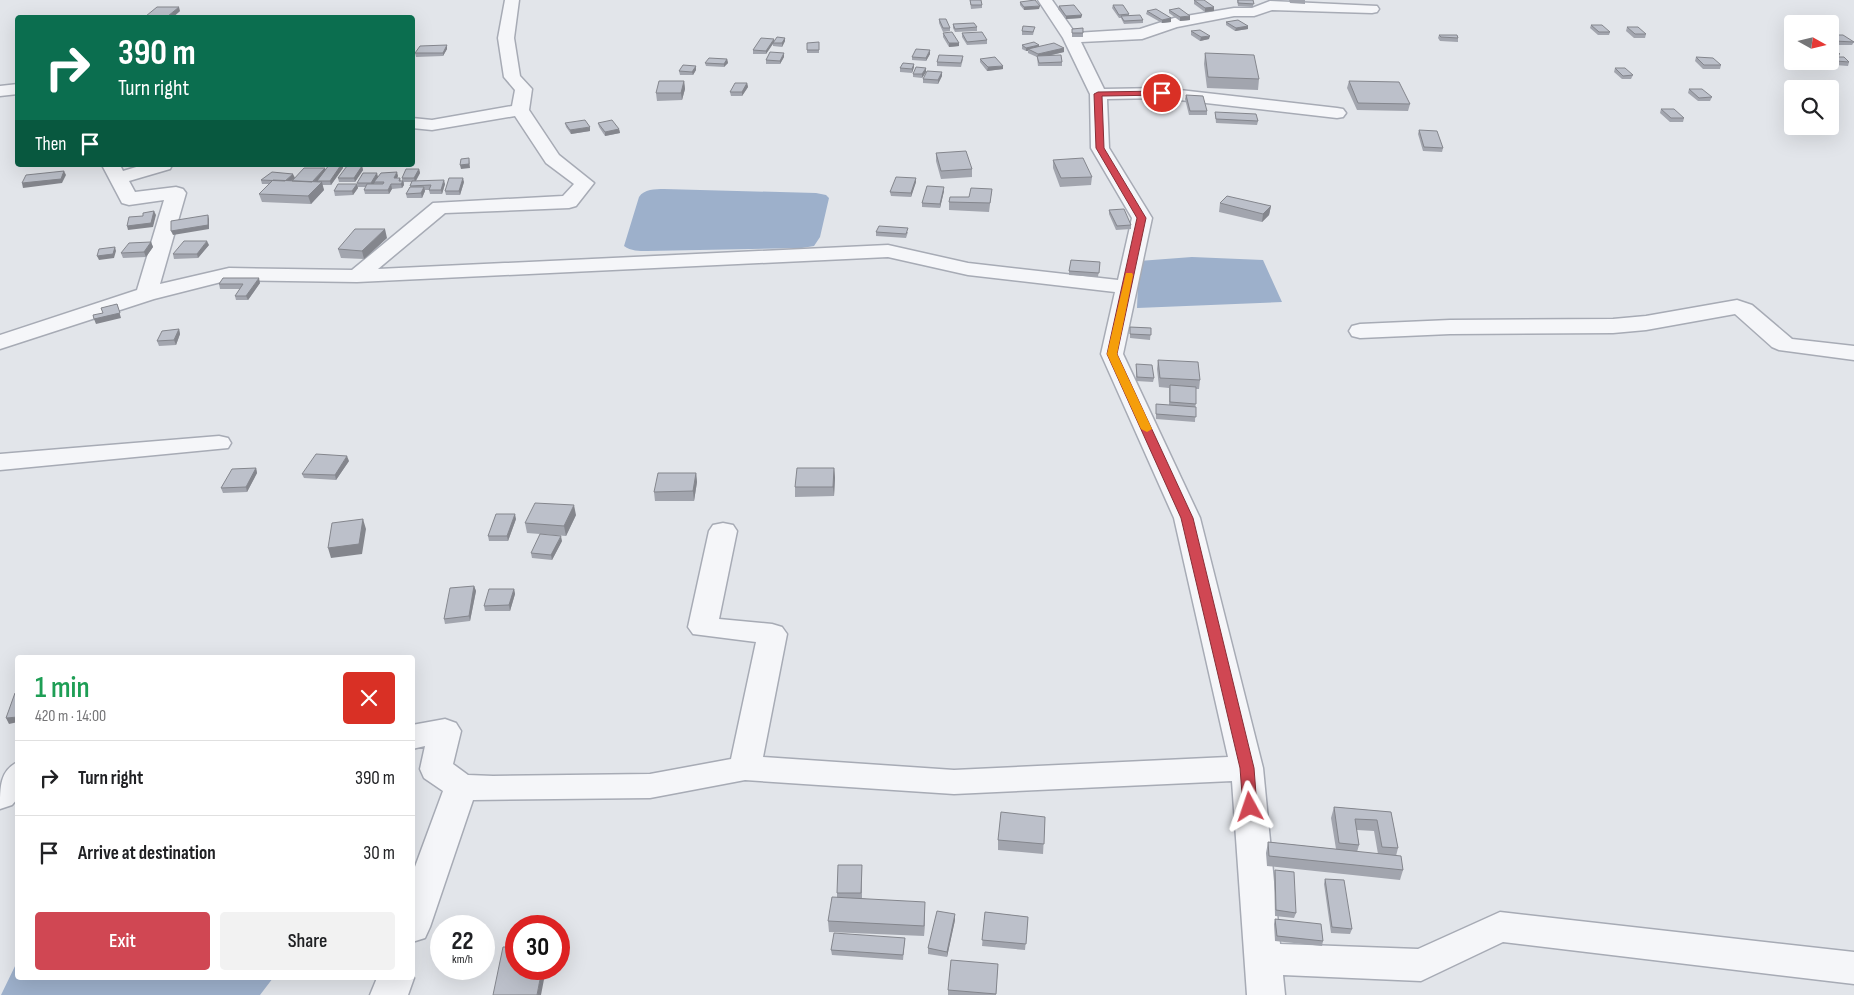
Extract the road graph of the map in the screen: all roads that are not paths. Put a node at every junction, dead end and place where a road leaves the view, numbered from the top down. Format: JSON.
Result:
{"nodes":[{"id":1,"x":512,"y":0,"type":"edge"},
{"id":2,"x":1045,"y":0,"type":"edge"},
{"id":3,"x":1372,"y":9,"type":"dead end"},
{"id":4,"x":1071,"y":38,"type":"junction"},
{"id":5,"x":15,"y":89,"type":"edge"},
{"id":6,"x":0,"y":91,"type":"edge"},
{"id":7,"x":1098,"y":94,"type":"junction"},
{"id":8,"x":520,"y":110,"type":"junction"},
{"id":9,"x":1337,"y":113,"type":"dead end"},
{"id":10,"x":415,"y":123,"type":"edge"},
{"id":11,"x":147,"y":167,"type":"edge"},
{"id":12,"x":114,"y":171,"type":"edge"},
{"id":13,"x":357,"y":276,"type":"junction"},
{"id":14,"x":1126,"y":287,"type":"junction"},
{"id":15,"x":147,"y":294,"type":"junction"},
{"id":16,"x":1360,"y":331,"type":"dead end"},
{"id":17,"x":0,"y":342,"type":"edge"},
{"id":18,"x":1854,"y":353,"type":"edge"},
{"id":19,"x":219,"y":443,"type":"dead end"},
{"id":20,"x":0,"y":462,"type":"edge"},
{"id":21,"x":723,"y":530,"type":"dead end"},
{"id":22,"x":415,"y":736,"type":"edge"},
{"id":23,"x":746,"y":768,"type":"junction"},
{"id":24,"x":1247,"y":768,"type":"junction"},
{"id":25,"x":15,"y":778,"type":"edge"},
{"id":26,"x":461,"y":786,"type":"junction"},
{"id":27,"x":0,"y":796,"type":"edge"},
{"id":28,"x":415,"y":917,"type":"edge"},
{"id":29,"x":1263,"y":959,"type":"junction"},
{"id":30,"x":1854,"y":968,"type":"edge"},
{"id":31,"x":394,"y":980,"type":"edge"},
{"id":32,"x":388,"y":995,"type":"edge"},
{"id":33,"x":1266,"y":995,"type":"edge"}],
"edges":[{"from":1,"to":8,"type":"street"},
{"from":2,"to":4,"type":"street"},
{"from":3,"to":4,"type":"street"},
{"from":4,"to":7,"type":"street"},
{"from":5,"to":6,"type":"street"},
{"from":7,"to":9,"type":"street"},
{"from":7,"to":14,"type":"street"},
{"from":8,"to":10,"type":"street"},
{"from":8,"to":13,"type":"street"},
{"from":11,"to":12,"type":"street"},
{"from":12,"to":15,"type":"street"},
{"from":13,"to":14,"type":"street"},
{"from":13,"to":15,"type":"street"},
{"from":14,"to":24,"type":"street"},
{"from":15,"to":17,"type":"street"},
{"from":16,"to":18,"type":"street"},
{"from":19,"to":20,"type":"street"},
{"from":21,"to":23,"type":"street"},
{"from":22,"to":26,"type":"street"},
{"from":23,"to":24,"type":"street"},
{"from":23,"to":26,"type":"street"},
{"from":24,"to":29,"type":"street"},
{"from":25,"to":27,"type":"street"},
{"from":26,"to":28,"type":"street"},
{"from":29,"to":30,"type":"street"},
{"from":29,"to":33,"type":"street"},
{"from":31,"to":32,"type":"street"}]}
